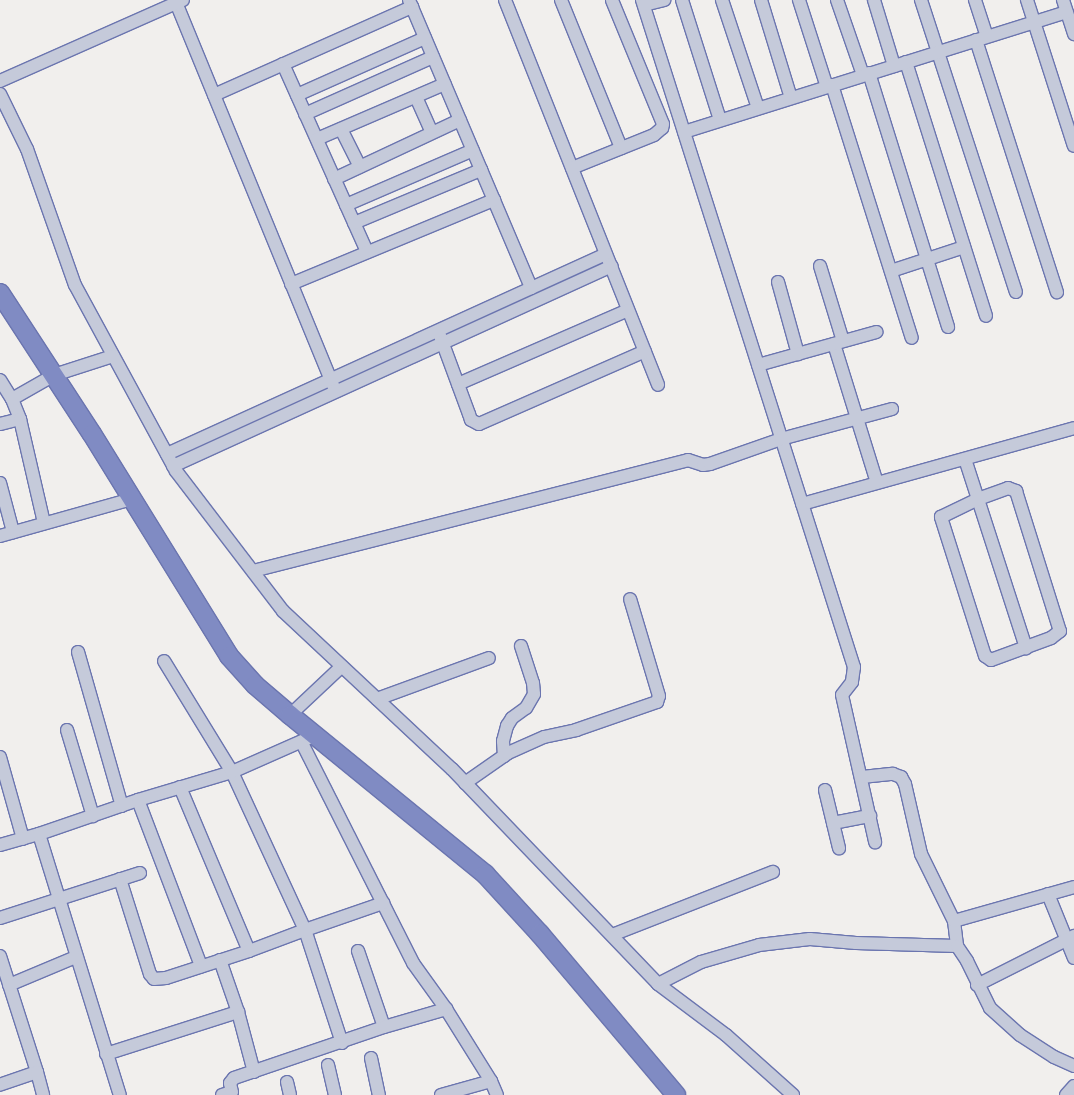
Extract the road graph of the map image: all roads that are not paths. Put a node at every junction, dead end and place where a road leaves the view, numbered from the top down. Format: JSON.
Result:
{"nodes":[{"id":1,"x":505,"y":0,"type":"edge"},
{"id":2,"x":561,"y":0,"type":"edge"},
{"id":3,"x":612,"y":0,"type":"edge"},
{"id":4,"x":664,"y":0,"type":"edge"},
{"id":5,"x":682,"y":0,"type":"edge"},
{"id":6,"x":722,"y":0,"type":"edge"},
{"id":7,"x":762,"y":0,"type":"edge"},
{"id":8,"x":799,"y":0,"type":"edge"},
{"id":9,"x":836,"y":0,"type":"edge"},
{"id":10,"x":874,"y":0,"type":"edge"},
{"id":11,"x":921,"y":0,"type":"edge"},
{"id":12,"x":975,"y":0,"type":"edge"},
{"id":13,"x":1027,"y":0,"type":"edge"},
{"id":14,"x":178,"y":1,"type":"edge"},
{"id":15,"x":643,"y":2,"type":"edge"},
{"id":16,"x":411,"y":4,"type":"edge"},
{"id":17,"x":1065,"y":6,"type":"edge"},
{"id":18,"x":1036,"y":21,"type":"junction"},
{"id":19,"x":1074,"y":34,"type":"edge"},
{"id":20,"x":425,"y":38,"type":"junction"},
{"id":21,"x":982,"y":38,"type":"junction"},
{"id":22,"x":938,"y":52,"type":"junction"},
{"id":23,"x":434,"y":57,"type":"junction"},
{"id":24,"x":283,"y":64,"type":"junction"},
{"id":25,"x":900,"y":64,"type":"junction"},
{"id":26,"x":866,"y":74,"type":"junction"},
{"id":27,"x":0,"y":81,"type":"edge"},
{"id":28,"x":445,"y":84,"type":"junction"},
{"id":29,"x":830,"y":86,"type":"junction"},
{"id":30,"x":0,"y":94,"type":"edge"},
{"id":31,"x":214,"y":95,"type":"junction"},
{"id":32,"x":297,"y":95,"type":"junction"},
{"id":33,"x":416,"y":97,"type":"junction"},
{"id":34,"x":791,"y":98,"type":"junction"},
{"id":35,"x":758,"y":108,"type":"junction"},
{"id":36,"x":306,"y":114,"type":"junction"},
{"id":37,"x":460,"y":120,"type":"junction"},
{"id":38,"x":720,"y":120,"type":"junction"},
{"id":39,"x":341,"y":129,"type":"junction"},
{"id":40,"x":684,"y":132,"type":"junction"},
{"id":41,"x":432,"y":134,"type":"junction"},
{"id":42,"x":317,"y":139,"type":"junction"},
{"id":43,"x":1074,"y":146,"type":"edge"},
{"id":44,"x":621,"y":148,"type":"junction"},
{"id":45,"x":473,"y":150,"type":"junction"},
{"id":46,"x":360,"y":167,"type":"junction"},
{"id":47,"x":572,"y":168,"type":"junction"},
{"id":48,"x":481,"y":170,"type":"junction"},
{"id":49,"x":334,"y":179,"type":"junction"},
{"id":50,"x":494,"y":200,"type":"junction"},
{"id":51,"x":346,"y":205,"type":"junction"},
{"id":52,"x":354,"y":223,"type":"junction"},
{"id":53,"x":964,"y":247,"type":"junction"},
{"id":54,"x":367,"y":252,"type":"junction"},
{"id":55,"x":606,"y":254,"type":"junction"},
{"id":56,"x":927,"y":258,"type":"junction"},
{"id":57,"x":611,"y":266,"type":"junction"},
{"id":58,"x":820,"y":266,"type":"dead end"},
{"id":59,"x":891,"y":271,"type":"junction"},
{"id":60,"x":778,"y":282,"type":"dead end"},
{"id":61,"x":291,"y":284,"type":"junction"},
{"id":62,"x":531,"y":288,"type":"junction"},
{"id":63,"x":1016,"y":292,"type":"dead end"},
{"id":64,"x":1057,"y":292,"type":"dead end"},
{"id":65,"x":0,"y":293,"type":"edge"},
{"id":66,"x":628,"y":310,"type":"junction"},
{"id":67,"x":986,"y":316,"type":"dead end"},
{"id":68,"x":948,"y":327,"type":"dead end"},
{"id":69,"x":876,"y":332,"type":"dead end"},
{"id":70,"x":440,"y":336,"type":"junction"},
{"id":71,"x":912,"y":338,"type":"dead end"},
{"id":72,"x":839,"y":342,"type":"junction"},
{"id":73,"x":645,"y":351,"type":"junction"},
{"id":74,"x":798,"y":354,"type":"junction"},
{"id":75,"x":113,"y":356,"type":"junction"},
{"id":76,"x":758,"y":365,"type":"junction"},
{"id":77,"x":54,"y":375,"type":"junction"},
{"id":78,"x":0,"y":380,"type":"edge"},
{"id":79,"x":458,"y":384,"type":"junction"},
{"id":80,"x":333,"y":385,"type":"junction"},
{"id":81,"x":658,"y":385,"type":"dead end"},
{"id":82,"x":12,"y":399,"type":"junction"},
{"id":83,"x":892,"y":409,"type":"dead end"},
{"id":84,"x":858,"y":418,"type":"junction"},
{"id":85,"x":20,"y":419,"type":"junction"},
{"id":86,"x":0,"y":424,"type":"edge"},
{"id":87,"x":1074,"y":428,"type":"edge"},
{"id":88,"x":781,"y":439,"type":"junction"},
{"id":89,"x":965,"y":459,"type":"junction"},
{"id":90,"x":170,"y":460,"type":"junction"},
{"id":91,"x":0,"y":483,"type":"edge"},
{"id":92,"x":877,"y":484,"type":"junction"},
{"id":93,"x":132,"y":499,"type":"junction"},
{"id":94,"x":978,"y":499,"type":"junction"},
{"id":95,"x":802,"y":504,"type":"junction"},
{"id":96,"x":44,"y":523,"type":"junction"},
{"id":97,"x":13,"y":532,"type":"junction"},
{"id":98,"x":0,"y":536,"type":"edge"},
{"id":99,"x":252,"y":571,"type":"junction"},
{"id":100,"x":630,"y":599,"type":"dead end"},
{"id":101,"x":521,"y":646,"type":"dead end"},
{"id":102,"x":1026,"y":648,"type":"junction"},
{"id":103,"x":78,"y":652,"type":"dead end"},
{"id":104,"x":489,"y":658,"type":"dead end"},
{"id":105,"x":164,"y":661,"type":"dead end"},
{"id":106,"x":342,"y":666,"type":"junction"},
{"id":107,"x":377,"y":699,"type":"junction"},
{"id":108,"x":290,"y":715,"type":"junction"},
{"id":109,"x":67,"y":730,"type":"dead end"},
{"id":110,"x":308,"y":739,"type":"junction"},
{"id":111,"x":504,"y":756,"type":"junction"},
{"id":112,"x":0,"y":757,"type":"edge"},
{"id":113,"x":232,"y":772,"type":"junction"},
{"id":114,"x":862,"y":777,"type":"junction"},
{"id":115,"x":465,"y":783,"type":"junction"},
{"id":116,"x":180,"y":787,"type":"junction"},
{"id":117,"x":825,"y":790,"type":"dead end"},
{"id":118,"x":138,"y":800,"type":"junction"},
{"id":119,"x":122,"y":806,"type":"junction"},
{"id":120,"x":93,"y":816,"type":"junction"},
{"id":121,"x":870,"y":816,"type":"junction"},
{"id":122,"x":833,"y":823,"type":"junction"},
{"id":123,"x":39,"y":834,"type":"junction"},
{"id":124,"x":23,"y":839,"type":"junction"},
{"id":125,"x":875,"y":842,"type":"dead end"},
{"id":126,"x":0,"y":845,"type":"edge"},
{"id":127,"x":839,"y":848,"type":"dead end"},
{"id":128,"x":140,"y":872,"type":"dead end"},
{"id":129,"x":772,"y":872,"type":"dead end"},
{"id":130,"x":120,"y":879,"type":"junction"},
{"id":131,"x":1074,"y":888,"type":"edge"},
{"id":132,"x":1048,"y":894,"type":"junction"},
{"id":133,"x":58,"y":900,"type":"junction"},
{"id":134,"x":383,"y":903,"type":"junction"},
{"id":135,"x":0,"y":918,"type":"edge"},
{"id":136,"x":954,"y":921,"type":"junction"},
{"id":137,"x":305,"y":930,"type":"junction"},
{"id":138,"x":612,"y":935,"type":"junction"},
{"id":139,"x":1070,"y":938,"type":"edge"},
{"id":140,"x":957,"y":946,"type":"junction"},
{"id":141,"x":249,"y":951,"type":"junction"},
{"id":142,"x":358,"y":951,"type":"dead end"},
{"id":143,"x":0,"y":956,"type":"edge"},
{"id":144,"x":76,"y":957,"type":"junction"},
{"id":145,"x":1074,"y":958,"type":"edge"},
{"id":146,"x":220,"y":960,"type":"junction"},
{"id":147,"x":201,"y":966,"type":"junction"},
{"id":148,"x":658,"y":984,"type":"junction"},
{"id":149,"x":9,"y":985,"type":"junction"},
{"id":150,"x":977,"y":985,"type":"junction"},
{"id":151,"x":446,"y":1009,"type":"junction"},
{"id":152,"x":238,"y":1012,"type":"junction"},
{"id":153,"x":384,"y":1027,"type":"junction"},
{"id":154,"x":342,"y":1043,"type":"junction"},
{"id":155,"x":106,"y":1054,"type":"junction"},
{"id":156,"x":371,"y":1058,"type":"dead end"},
{"id":157,"x":328,"y":1065,"type":"dead end"},
{"id":158,"x":1074,"y":1066,"type":"edge"},
{"id":159,"x":37,"y":1072,"type":"junction"},
{"id":160,"x":254,"y":1072,"type":"junction"},
{"id":161,"x":491,"y":1081,"type":"junction"},
{"id":162,"x":287,"y":1082,"type":"dead end"},
{"id":163,"x":0,"y":1085,"type":"edge"},
{"id":164,"x":1074,"y":1086,"type":"edge"},
{"id":165,"x":229,"y":1094,"type":"edge"},
{"id":166,"x":43,"y":1095,"type":"edge"},
{"id":167,"x":120,"y":1095,"type":"edge"},
{"id":168,"x":290,"y":1095,"type":"edge"},
{"id":169,"x":335,"y":1095,"type":"edge"},
{"id":170,"x":379,"y":1095,"type":"edge"},
{"id":171,"x":440,"y":1095,"type":"edge"},
{"id":172,"x":497,"y":1095,"type":"edge"},
{"id":173,"x":676,"y":1095,"type":"edge"},
{"id":174,"x":792,"y":1095,"type":"edge"},
{"id":175,"x":1066,"y":1095,"type":"edge"}],
"edges":[{"from":1,"to":47,"type":"street"},
{"from":2,"to":44,"type":"street"},
{"from":3,"to":44,"type":"street"},
{"from":4,"to":15,"type":"street"},
{"from":5,"to":38,"type":"street"},
{"from":6,"to":35,"type":"street"},
{"from":7,"to":34,"type":"street"},
{"from":8,"to":29,"type":"street"},
{"from":9,"to":26,"type":"street"},
{"from":10,"to":25,"type":"street"},
{"from":11,"to":22,"type":"street"},
{"from":12,"to":21,"type":"street"},
{"from":13,"to":18,"type":"street"},
{"from":14,"to":27,"type":"street"},
{"from":14,"to":31,"type":"street"},
{"from":15,"to":40,"type":"street"},
{"from":16,"to":20,"type":"street"},
{"from":16,"to":24,"type":"street"},
{"from":17,"to":18,"type":"street"},
{"from":17,"to":19,"type":"street"},
{"from":18,"to":21,"type":"street"},
{"from":18,"to":43,"type":"street"},
{"from":20,"to":23,"type":"street"},
{"from":20,"to":32,"type":"street"},
{"from":21,"to":22,"type":"street"},
{"from":21,"to":64,"type":"street"},
{"from":22,"to":25,"type":"street"},
{"from":22,"to":63,"type":"street"},
{"from":23,"to":28,"type":"street"},
{"from":23,"to":36,"type":"street"},
{"from":24,"to":31,"type":"street"},
{"from":24,"to":32,"type":"street"},
{"from":25,"to":26,"type":"street"},
{"from":25,"to":53,"type":"street"},
{"from":26,"to":29,"type":"street"},
{"from":26,"to":56,"type":"street"},
{"from":28,"to":33,"type":"street"},
{"from":28,"to":37,"type":"street"},
{"from":29,"to":34,"type":"street"},
{"from":29,"to":59,"type":"street"},
{"from":30,"to":75,"type":"street"},
{"from":31,"to":61,"type":"street"},
{"from":32,"to":36,"type":"street"},
{"from":33,"to":39,"type":"street"},
{"from":33,"to":41,"type":"street"},
{"from":34,"to":35,"type":"street"},
{"from":35,"to":38,"type":"street"},
{"from":36,"to":42,"type":"street"},
{"from":37,"to":41,"type":"street"},
{"from":37,"to":45,"type":"street"},
{"from":38,"to":40,"type":"street"},
{"from":39,"to":42,"type":"street"},
{"from":39,"to":46,"type":"street"},
{"from":40,"to":76,"type":"street"},
{"from":41,"to":46,"type":"street"},
{"from":42,"to":49,"type":"street"},
{"from":44,"to":47,"type":"street"},
{"from":45,"to":48,"type":"street"},
{"from":45,"to":51,"type":"street"},
{"from":46,"to":49,"type":"street"},
{"from":47,"to":55,"type":"street"},
{"from":48,"to":50,"type":"street"},
{"from":48,"to":52,"type":"street"},
{"from":49,"to":51,"type":"street"},
{"from":50,"to":54,"type":"street"},
{"from":50,"to":62,"type":"street"},
{"from":51,"to":52,"type":"street"},
{"from":52,"to":54,"type":"street"},
{"from":53,"to":56,"type":"street"},
{"from":53,"to":67,"type":"street"},
{"from":54,"to":61,"type":"street"},
{"from":55,"to":57,"type":"street"},
{"from":55,"to":62,"type":"street"},
{"from":56,"to":59,"type":"street"},
{"from":56,"to":68,"type":"street"},
{"from":57,"to":66,"type":"street"},
{"from":57,"to":70,"type":"street"},
{"from":58,"to":72,"type":"street"},
{"from":59,"to":71,"type":"street"},
{"from":60,"to":74,"type":"street"},
{"from":61,"to":80,"type":"street"},
{"from":62,"to":70,"type":"street"},
{"from":65,"to":77,"type":"highway"},
{"from":66,"to":73,"type":"street"},
{"from":66,"to":79,"type":"street"},
{"from":69,"to":72,"type":"street"},
{"from":70,"to":79,"type":"street"},
{"from":70,"to":80,"type":"street"},
{"from":72,"to":74,"type":"street"},
{"from":72,"to":84,"type":"street"},
{"from":73,"to":79,"type":"street"},
{"from":73,"to":81,"type":"street"},
{"from":74,"to":76,"type":"street"},
{"from":75,"to":77,"type":"street"},
{"from":75,"to":90,"type":"street"},
{"from":76,"to":88,"type":"street"},
{"from":77,"to":82,"type":"street"},
{"from":77,"to":93,"type":"highway"},
{"from":78,"to":82,"type":"street"},
{"from":80,"to":90,"type":"street"},
{"from":82,"to":85,"type":"street"},
{"from":83,"to":84,"type":"street"},
{"from":84,"to":88,"type":"street"},
{"from":84,"to":92,"type":"street"},
{"from":85,"to":86,"type":"street"},
{"from":85,"to":96,"type":"street"},
{"from":87,"to":89,"type":"street"},
{"from":88,"to":95,"type":"street"},
{"from":88,"to":99,"type":"street"},
{"from":89,"to":92,"type":"street"},
{"from":89,"to":94,"type":"street"},
{"from":90,"to":99,"type":"street"},
{"from":91,"to":97,"type":"street"},
{"from":92,"to":95,"type":"street"},
{"from":93,"to":96,"type":"street"},
{"from":93,"to":108,"type":"highway"},
{"from":94,"to":102,"type":"street"},
{"from":94,"to":102,"type":"street"},
{"from":94,"to":102,"type":"street"},
{"from":95,"to":114,"type":"street"},
{"from":96,"to":97,"type":"street"},
{"from":97,"to":98,"type":"street"},
{"from":99,"to":106,"type":"street"},
{"from":100,"to":111,"type":"street"},
{"from":101,"to":111,"type":"street"},
{"from":103,"to":119,"type":"street"},
{"from":104,"to":107,"type":"street"},
{"from":105,"to":113,"type":"street"},
{"from":106,"to":107,"type":"street"},
{"from":106,"to":108,"type":"street"},
{"from":107,"to":115,"type":"street"},
{"from":108,"to":110,"type":"highway"},
{"from":109,"to":120,"type":"street"},
{"from":110,"to":113,"type":"street"},
{"from":110,"to":134,"type":"street"},
{"from":110,"to":173,"type":"highway"},
{"from":111,"to":115,"type":"street"},
{"from":112,"to":124,"type":"street"},
{"from":113,"to":116,"type":"street"},
{"from":113,"to":137,"type":"street"},
{"from":114,"to":121,"type":"street"},
{"from":114,"to":136,"type":"street"},
{"from":115,"to":138,"type":"street"},
{"from":116,"to":118,"type":"street"},
{"from":116,"to":141,"type":"street"},
{"from":117,"to":122,"type":"street"},
{"from":118,"to":119,"type":"street"},
{"from":118,"to":147,"type":"street"},
{"from":119,"to":120,"type":"street"},
{"from":120,"to":123,"type":"street"},
{"from":121,"to":122,"type":"street"},
{"from":121,"to":125,"type":"street"},
{"from":122,"to":127,"type":"street"},
{"from":123,"to":124,"type":"street"},
{"from":123,"to":133,"type":"street"},
{"from":124,"to":126,"type":"street"},
{"from":128,"to":130,"type":"street"},
{"from":129,"to":138,"type":"street"},
{"from":130,"to":133,"type":"street"},
{"from":130,"to":147,"type":"street"},
{"from":131,"to":132,"type":"street"},
{"from":132,"to":136,"type":"street"},
{"from":132,"to":139,"type":"street"},
{"from":133,"to":135,"type":"street"},
{"from":133,"to":144,"type":"street"},
{"from":134,"to":137,"type":"street"},
{"from":134,"to":151,"type":"street"},
{"from":136,"to":140,"type":"street"},
{"from":137,"to":141,"type":"street"},
{"from":137,"to":154,"type":"street"},
{"from":138,"to":148,"type":"street"},
{"from":139,"to":145,"type":"street"},
{"from":139,"to":150,"type":"street"},
{"from":140,"to":148,"type":"street"},
{"from":140,"to":150,"type":"street"},
{"from":141,"to":146,"type":"street"},
{"from":142,"to":153,"type":"street"},
{"from":143,"to":149,"type":"street"},
{"from":144,"to":149,"type":"street"},
{"from":144,"to":155,"type":"street"},
{"from":146,"to":147,"type":"street"},
{"from":146,"to":152,"type":"street"},
{"from":148,"to":174,"type":"street"},
{"from":149,"to":159,"type":"street"},
{"from":150,"to":158,"type":"street"},
{"from":151,"to":153,"type":"street"},
{"from":151,"to":161,"type":"street"},
{"from":152,"to":155,"type":"street"},
{"from":152,"to":160,"type":"street"},
{"from":153,"to":154,"type":"street"},
{"from":154,"to":160,"type":"street"},
{"from":155,"to":167,"type":"street"},
{"from":156,"to":170,"type":"street"},
{"from":157,"to":169,"type":"street"},
{"from":159,"to":163,"type":"street"},
{"from":159,"to":166,"type":"street"},
{"from":160,"to":165,"type":"street"},
{"from":161,"to":171,"type":"street"},
{"from":161,"to":172,"type":"street"},
{"from":162,"to":168,"type":"street"},
{"from":164,"to":175,"type":"street"}]}
